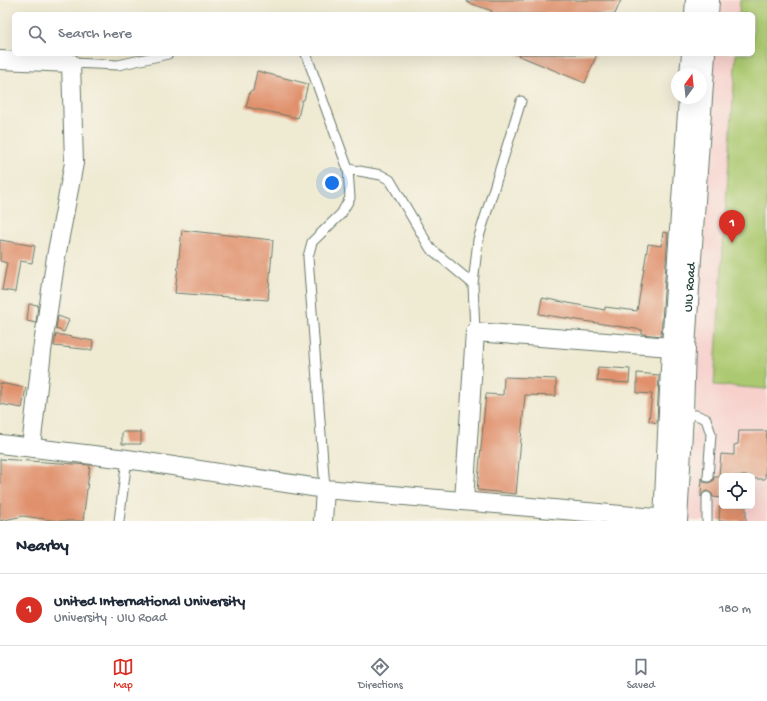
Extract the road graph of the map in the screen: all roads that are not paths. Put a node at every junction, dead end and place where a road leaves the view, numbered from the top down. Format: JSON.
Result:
{"nodes":[{"id":1,"x":695,"y":0,"type":"edge"},
{"id":2,"x":710,"y":0,"type":"edge"},
{"id":3,"x":694,"y":12,"type":"edge"},
{"id":4,"x":709,"y":12,"type":"edge"},
{"id":5,"x":159,"y":56,"type":"edge"},
{"id":6,"x":307,"y":56,"type":"edge"},
{"id":7,"x":691,"y":56,"type":"edge"},
{"id":8,"x":706,"y":56,"type":"edge"},
{"id":9,"x":0,"y":60,"type":"edge"},
{"id":10,"x":71,"y":62,"type":"junction"},
{"id":11,"x":690,"y":68,"type":"edge"},
{"id":12,"x":704,"y":68,"type":"edge"},
{"id":13,"x":521,"y":101,"type":"dead end"},
{"id":14,"x":688,"y":104,"type":"edge"},
{"id":15,"x":701,"y":104,"type":"edge"},
{"id":16,"x":348,"y":169,"type":"junction"},
{"id":17,"x":473,"y":284,"type":"junction"},
{"id":18,"x":475,"y":332,"type":"junction"},
{"id":19,"x":671,"y":347,"type":"junction"},
{"id":20,"x":684,"y":414,"type":"junction"},
{"id":21,"x":0,"y":444,"type":"edge"},
{"id":22,"x":31,"y":447,"type":"junction"},
{"id":23,"x":127,"y":459,"type":"junction"},
{"id":24,"x":708,"y":477,"type":"dead end"},
{"id":25,"x":326,"y":489,"type":"junction"},
{"id":26,"x":707,"y":497,"type":"dead end"},
{"id":27,"x":464,"y":501,"type":"junction"},
{"id":28,"x":670,"y":520,"type":"edge"},
{"id":29,"x":119,"y":521,"type":"edge"},
{"id":30,"x":323,"y":521,"type":"edge"},
{"id":31,"x":707,"y":521,"type":"edge"}],
"edges":[{"from":1,"to":3,"type":"street"},
{"from":2,"to":4,"type":"street"},
{"from":5,"to":10,"type":"lane"},
{"from":6,"to":16,"type":"lane"},
{"from":7,"to":11,"type":"street"},
{"from":8,"to":12,"type":"street","name":"UIU Road"},
{"from":9,"to":10,"type":"street"},
{"from":10,"to":22,"type":"street"},
{"from":13,"to":17,"type":"lane"},
{"from":14,"to":19,"type":"street","name":"UIU Road"},
{"from":15,"to":20,"type":"street","name":"UIU Road"},
{"from":16,"to":17,"type":"lane"},
{"from":16,"to":25,"type":"lane"},
{"from":17,"to":18,"type":"lane"},
{"from":18,"to":19,"type":"street"},
{"from":18,"to":27,"type":"street"},
{"from":19,"to":28,"type":"street","name":"UIU Road"},
{"from":20,"to":24,"type":"lane"},
{"from":20,"to":28,"type":"street","name":"UIU Road"},
{"from":21,"to":22,"type":"street"},
{"from":22,"to":23,"type":"street"},
{"from":23,"to":25,"type":"street"},
{"from":23,"to":29,"type":"lane"},
{"from":25,"to":27,"type":"street"},
{"from":25,"to":30,"type":"street"},
{"from":26,"to":31,"type":"lane"},
{"from":27,"to":28,"type":"street"}]}
